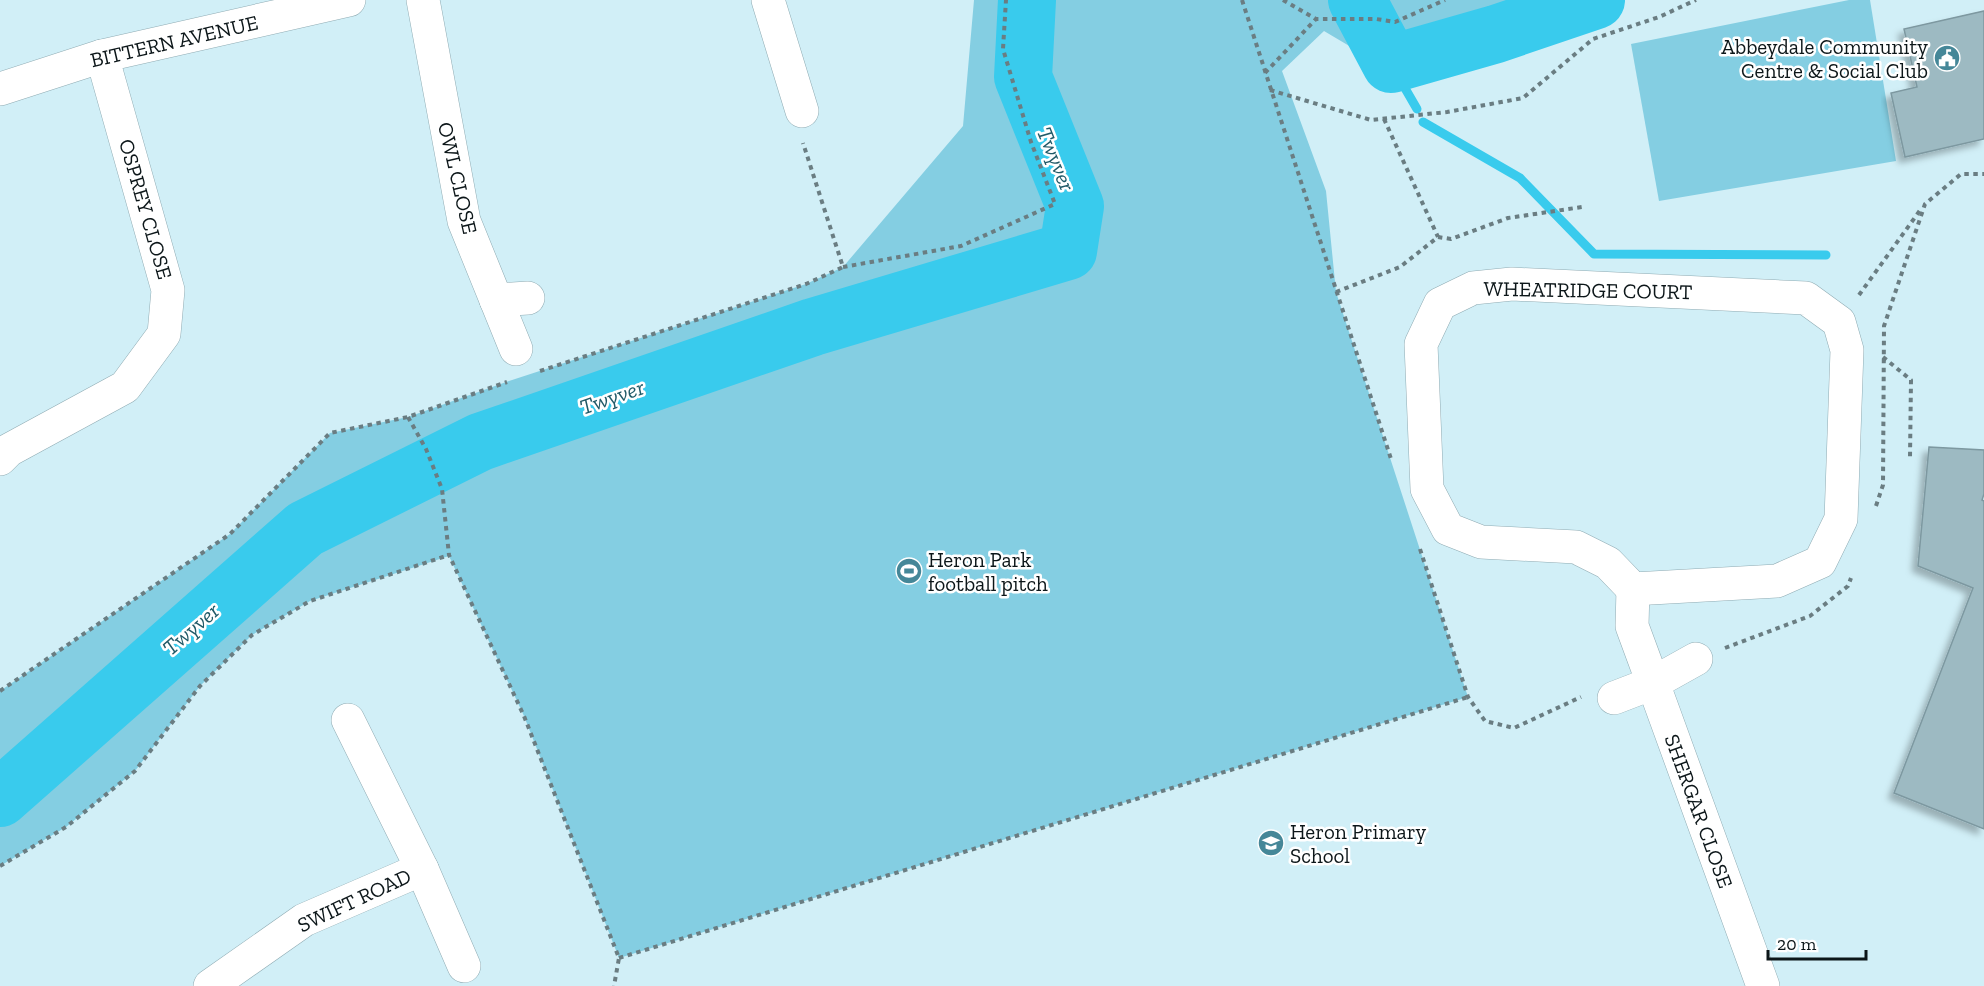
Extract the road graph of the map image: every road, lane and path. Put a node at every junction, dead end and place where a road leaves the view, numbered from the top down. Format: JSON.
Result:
{"nodes":[{"id":1,"x":349,"y":0,"type":"edge"},
{"id":2,"x":423,"y":0,"type":"edge"},
{"id":3,"x":768,"y":0,"type":"edge"},
{"id":4,"x":1006,"y":0,"type":"edge"},
{"id":5,"x":1242,"y":0,"type":"edge"},
{"id":6,"x":1283,"y":0,"type":"edge"},
{"id":7,"x":1445,"y":0,"type":"edge"},
{"id":8,"x":1696,"y":0,"type":"edge"},
{"id":9,"x":1316,"y":19,"type":"junction"},
{"id":10,"x":102,"y":56,"type":"junction"},
{"id":11,"x":1265,"y":73,"type":"junction"},
{"id":12,"x":0,"y":89,"type":"edge"},
{"id":13,"x":1270,"y":90,"type":"junction"},
{"id":14,"x":802,"y":111,"type":"joint"},
{"id":15,"x":1384,"y":119,"type":"junction"},
{"id":16,"x":1925,"y":204,"type":"dead end"},
{"id":17,"x":1580,"y":207,"type":"dead end"},
{"id":18,"x":1438,"y":237,"type":"junction"},
{"id":19,"x":843,"y":267,"type":"junction"},
{"id":20,"x":1336,"y":292,"type":"junction"},
{"id":21,"x":1839,"y":322,"type":"junction"},
{"id":22,"x":1883,"y":357,"type":"dead end"},
{"id":23,"x":524,"y":361,"type":"joint"},
{"id":24,"x":509,"y":381,"type":"dead end"},
{"id":25,"x":408,"y":417,"type":"junction"},
{"id":26,"x":1910,"y":457,"type":"dead end"},
{"id":27,"x":0,"y":459,"type":"edge"},
{"id":28,"x":1391,"y":460,"type":"dead end"},
{"id":29,"x":1417,"y":539,"type":"dead end"},
{"id":30,"x":449,"y":555,"type":"junction"},
{"id":31,"x":1633,"y":589,"type":"junction"},
{"id":32,"x":1696,"y":659,"type":"dead end"},
{"id":33,"x":1653,"y":683,"type":"junction"},
{"id":34,"x":0,"y":690,"type":"edge"},
{"id":35,"x":1468,"y":697,"type":"junction"},
{"id":36,"x":1599,"y":697,"type":"joint"},
{"id":37,"x":348,"y":720,"type":"dead end"},
{"id":38,"x":0,"y":866,"type":"edge"},
{"id":39,"x":422,"y":869,"type":"junction"},
{"id":40,"x":619,"y":958,"type":"junction"},
{"id":41,"x":464,"y":966,"type":"dead end"},
{"id":42,"x":210,"y":986,"type":"edge"},
{"id":43,"x":614,"y":986,"type":"edge"},
{"id":44,"x":1763,"y":986,"type":"edge"}],
"edges":[{"from":1,"to":10,"type":"street","name":"BITTERN AVENUE"},
{"from":2,"to":23,"type":"street","name":"OWL CLOSE"},
{"from":3,"to":14,"type":"street"},
{"from":4,"to":19,"type":"path"},
{"from":5,"to":11,"type":"path"},
{"from":6,"to":9,"type":"path"},
{"from":7,"to":9,"type":"path"},
{"from":8,"to":15,"type":"path"},
{"from":9,"to":11,"type":"path"},
{"from":10,"to":12,"type":"street","name":"BITTERN AVENUE"},
{"from":10,"to":27,"type":"street","name":"OSPREY CLOSE"},
{"from":11,"to":13,"type":"path"},
{"from":13,"to":15,"type":"path"},
{"from":13,"to":20,"type":"path"},
{"from":14,"to":19,"type":"path"},
{"from":15,"to":18,"type":"path"},
{"from":16,"to":21,"type":"path"},
{"from":17,"to":18,"type":"path"},
{"from":18,"to":20,"type":"path"},
{"from":19,"to":23,"type":"path"},
{"from":20,"to":28,"type":"path"},
{"from":21,"to":31,"type":"street"},
{"from":21,"to":31,"type":"street","name":"WHEATRIDGE COURT"},
{"from":22,"to":26,"type":"path"},
{"from":24,"to":25,"type":"path"},
{"from":25,"to":30,"type":"path"},
{"from":25,"to":34,"type":"path"},
{"from":29,"to":35,"type":"path"},
{"from":30,"to":38,"type":"path"},
{"from":30,"to":40,"type":"path"},
{"from":31,"to":33,"type":"street","name":"SHERGAR CLOSE"},
{"from":32,"to":33,"type":"street"},
{"from":33,"to":36,"type":"street"},
{"from":33,"to":44,"type":"street","name":"SHERGAR CLOSE"},
{"from":35,"to":36,"type":"path"},
{"from":35,"to":40,"type":"path"},
{"from":37,"to":39,"type":"street","name":"SWIFT ROAD"},
{"from":39,"to":41,"type":"street"},
{"from":39,"to":42,"type":"street","name":"SWIFT ROAD"},
{"from":40,"to":43,"type":"path"}]}
